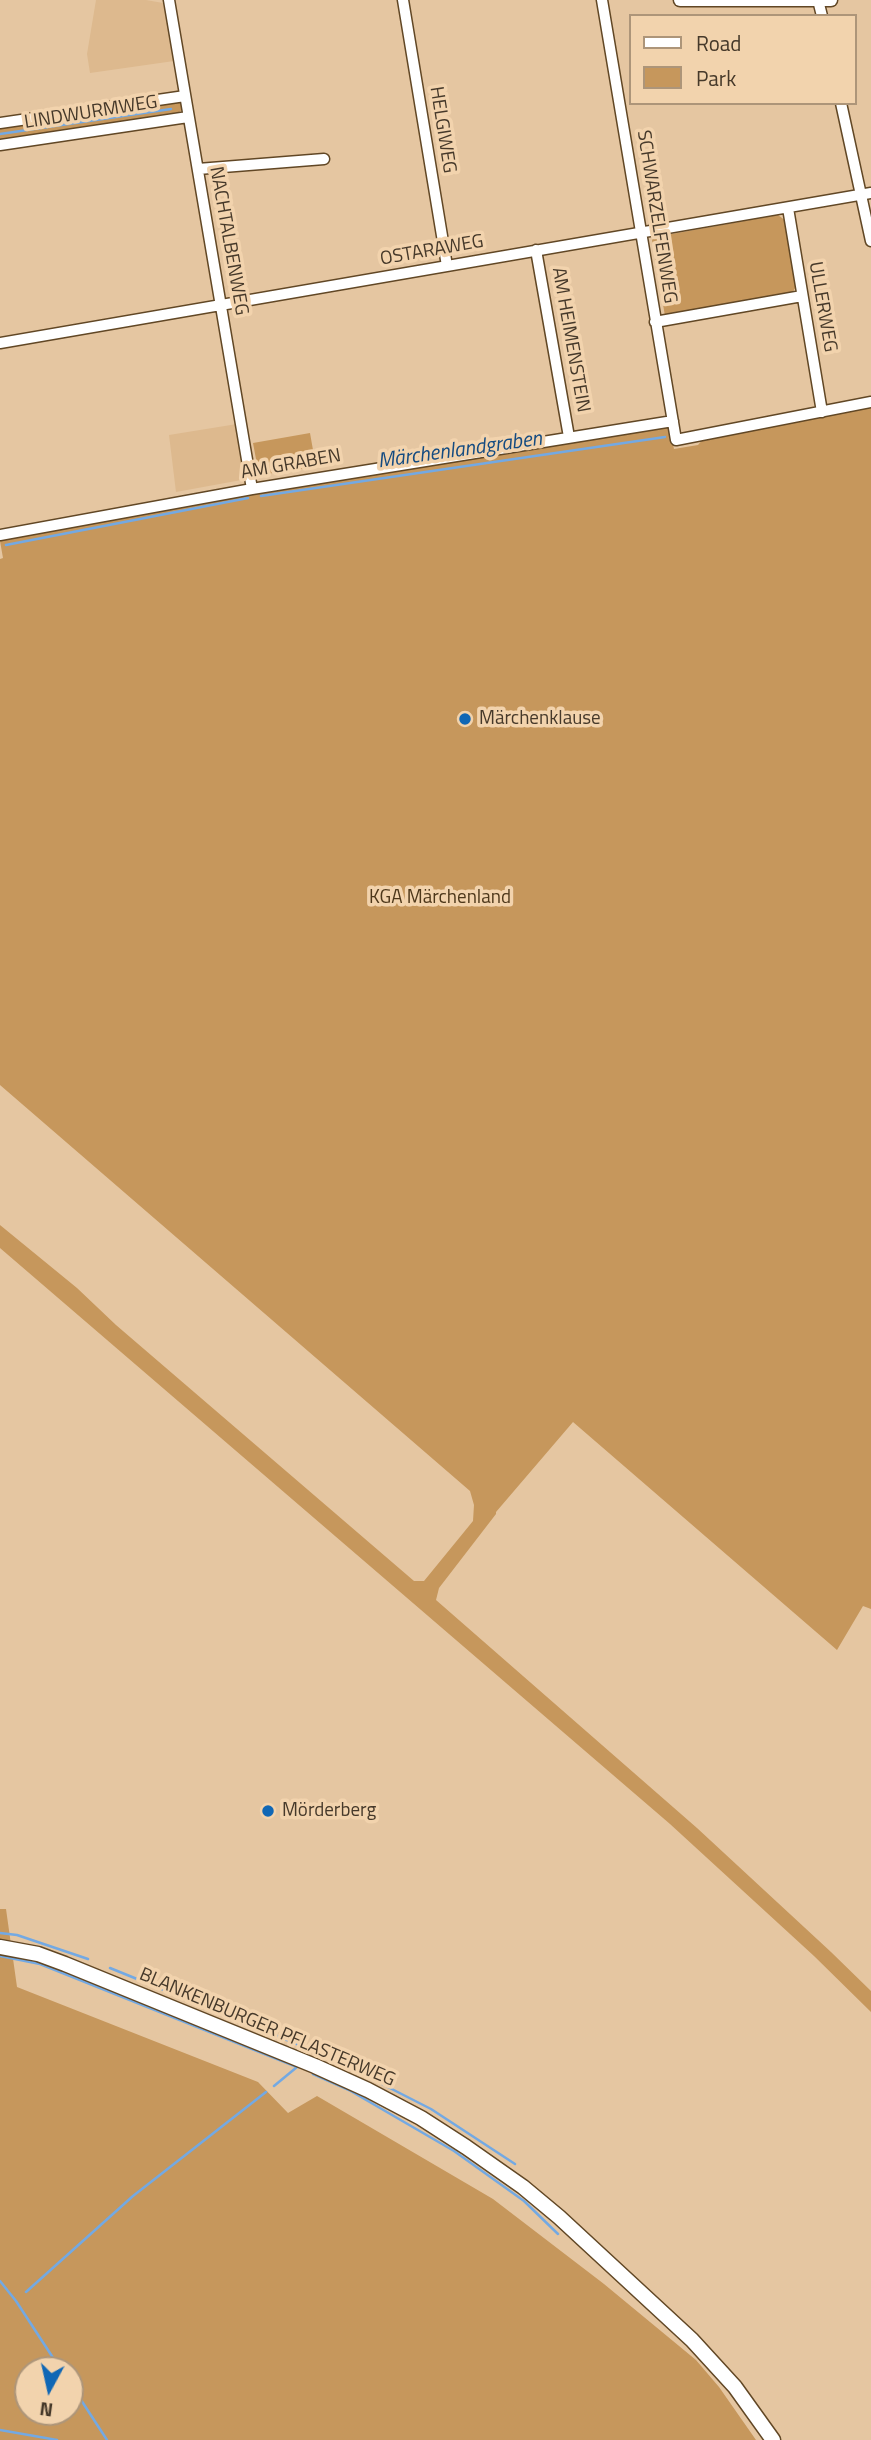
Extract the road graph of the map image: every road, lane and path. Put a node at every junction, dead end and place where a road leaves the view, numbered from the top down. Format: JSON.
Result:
{"nodes":[{"id":1,"x":169,"y":0,"type":"edge"},
{"id":2,"x":403,"y":0,"type":"edge"},
{"id":3,"x":602,"y":0,"type":"edge"},
{"id":4,"x":680,"y":0,"type":"edge"},
{"id":5,"x":818,"y":0,"type":"edge"},
{"id":6,"x":831,"y":0,"type":"edge"},
{"id":7,"x":185,"y":96,"type":"junction"},
{"id":8,"x":842,"y":105,"type":"edge"},
{"id":9,"x":188,"y":117,"type":"junction"},
{"id":10,"x":0,"y":123,"type":"edge"},
{"id":11,"x":0,"y":145,"type":"edge"},
{"id":12,"x":324,"y":159,"type":"dead end"},
{"id":13,"x":198,"y":169,"type":"junction"},
{"id":14,"x":866,"y":194,"type":"edge"},
{"id":15,"x":788,"y":208,"type":"junction"},
{"id":16,"x":641,"y":233,"type":"junction"},
{"id":17,"x":871,"y":241,"type":"edge"},
{"id":18,"x":536,"y":250,"type":"junction"},
{"id":19,"x":447,"y":266,"type":"junction"},
{"id":20,"x":802,"y":296,"type":"junction"},
{"id":21,"x":222,"y":305,"type":"junction"},
{"id":22,"x":655,"y":322,"type":"junction"},
{"id":23,"x":0,"y":343,"type":"edge"},
{"id":24,"x":871,"y":402,"type":"edge"},
{"id":25,"x":822,"y":412,"type":"junction"},
{"id":26,"x":673,"y":421,"type":"junction"},
{"id":27,"x":569,"y":437,"type":"junction"},
{"id":28,"x":252,"y":489,"type":"junction"},
{"id":29,"x":0,"y":535,"type":"edge"},
{"id":30,"x":0,"y":1947,"type":"edge"},
{"id":31,"x":773,"y":2440,"type":"edge"}],
"edges":[{"from":1,"to":7,"type":"street","name":"NACHTALBENWEG"},
{"from":2,"to":19,"type":"street","name":"HELGIWEG"},
{"from":3,"to":16,"type":"street","name":"SCHWARZELFENWEG"},
{"from":4,"to":5,"type":"street"},
{"from":5,"to":6,"type":"street"},
{"from":7,"to":9,"type":"street","name":"NACHTALBENWEG"},
{"from":7,"to":10,"type":"street","name":"LINDWURMWEG"},
{"from":8,"to":14,"type":"street"},
{"from":9,"to":11,"type":"street","name":"LINDWURMWEG"},
{"from":9,"to":13,"type":"street","name":"NACHTALBENWEG"},
{"from":12,"to":13,"type":"street"},
{"from":13,"to":21,"type":"street","name":"NACHTALBENWEG"},
{"from":14,"to":15,"type":"street","name":"OSTARAWEG"},
{"from":14,"to":17,"type":"street"},
{"from":15,"to":16,"type":"street","name":"OSTARAWEG"},
{"from":15,"to":20,"type":"street","name":"ULLERWEG"},
{"from":16,"to":18,"type":"street","name":"OSTARAWEG"},
{"from":16,"to":22,"type":"street","name":"SCHWARZELFENWEG"},
{"from":18,"to":19,"type":"street","name":"OSTARAWEG"},
{"from":18,"to":27,"type":"street","name":"AM HEIMENSTEIN"},
{"from":19,"to":21,"type":"street","name":"OSTARAWEG"},
{"from":20,"to":22,"type":"street"},
{"from":20,"to":25,"type":"street","name":"ULLERWEG"},
{"from":21,"to":23,"type":"street","name":"OSTARAWEG"},
{"from":21,"to":28,"type":"street","name":"NACHTALBENWEG"},
{"from":22,"to":26,"type":"street","name":"SCHWARZELFENWEG"},
{"from":24,"to":25,"type":"street"},
{"from":25,"to":26,"type":"street","name":"SCHWARZELFENWEG"},
{"from":26,"to":27,"type":"street","name":"AM GRABEN"},
{"from":27,"to":28,"type":"street","name":"AM GRABEN"},
{"from":28,"to":29,"type":"street","name":"AM GRABEN"},
{"from":30,"to":31,"type":"main road","name":"BLANKENBURGER PFLASTERWEG"}]}
